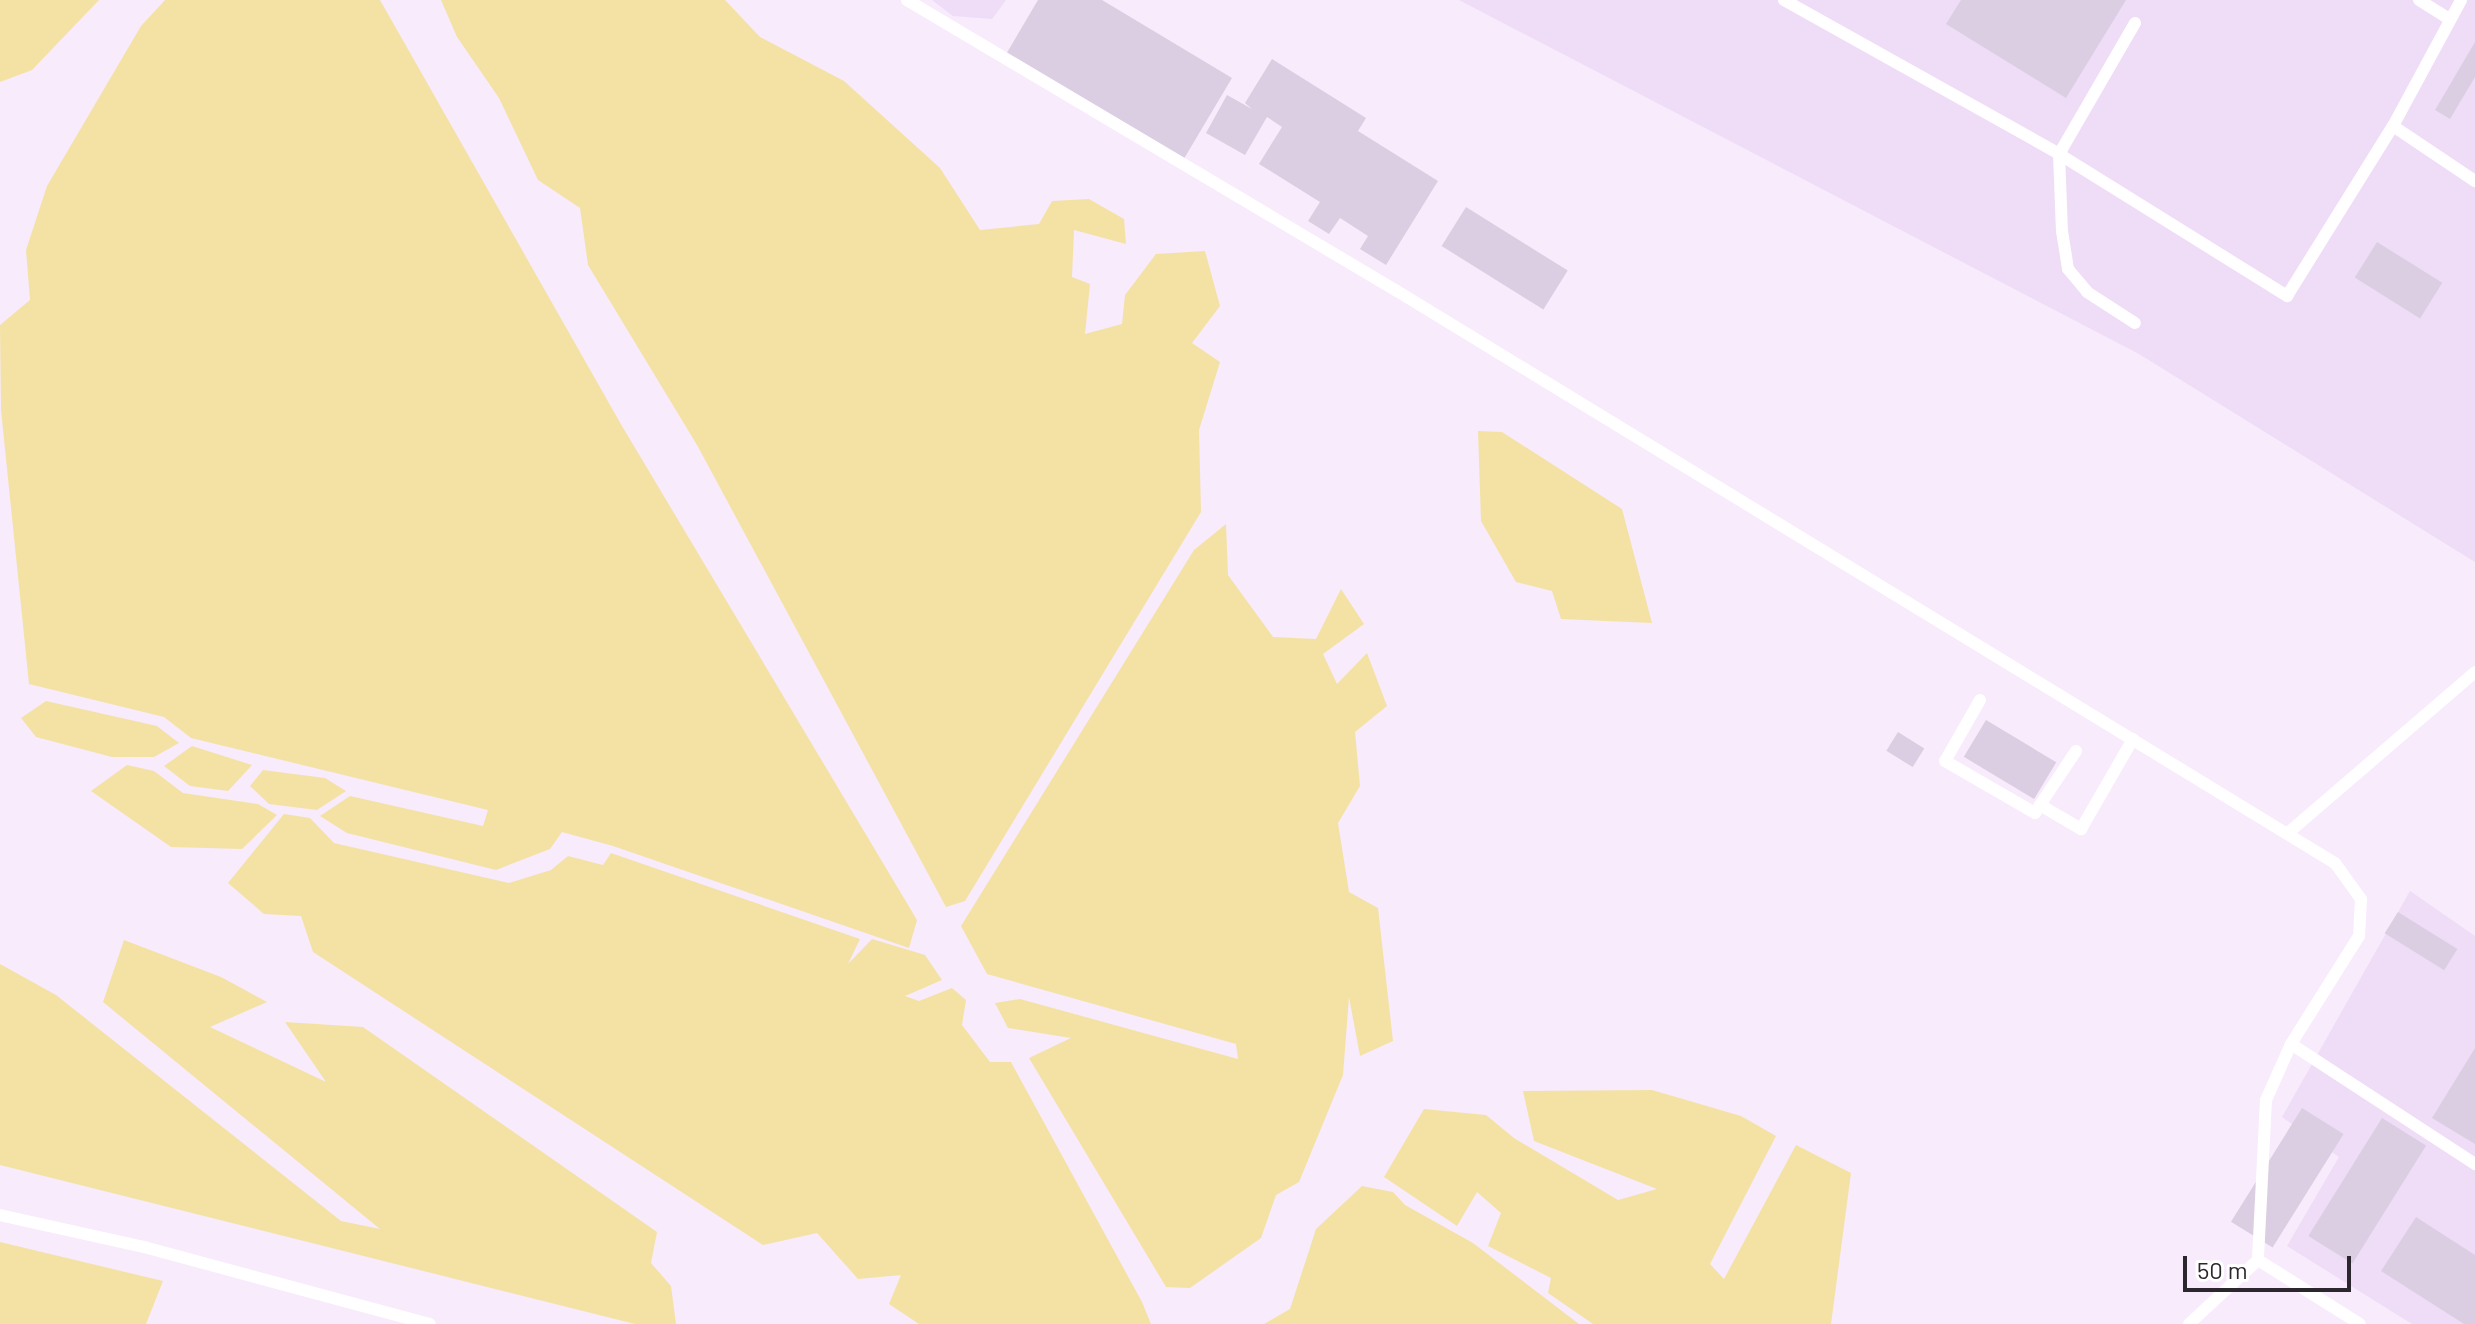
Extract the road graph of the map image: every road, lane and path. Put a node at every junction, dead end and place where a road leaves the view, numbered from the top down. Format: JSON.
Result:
{"nodes":[{"id":1,"x":907,"y":0,"type":"edge"},
{"id":2,"x":1784,"y":0,"type":"edge"},
{"id":3,"x":2419,"y":0,"type":"edge"},
{"id":4,"x":2461,"y":0,"type":"edge"},
{"id":5,"x":2450,"y":19,"type":"junction"},
{"id":6,"x":2135,"y":23,"type":"dead end"},
{"id":7,"x":2393,"y":126,"type":"junction"},
{"id":8,"x":2059,"y":154,"type":"junction"},
{"id":9,"x":2475,"y":181,"type":"edge"},
{"id":10,"x":2135,"y":323,"type":"dead end"},
{"id":11,"x":2475,"y":672,"type":"edge"},
{"id":12,"x":1980,"y":700,"type":"dead end"},
{"id":13,"x":2133,"y":739,"type":"junction"},
{"id":14,"x":2076,"y":751,"type":"dead end"},
{"id":15,"x":2040,"y":805,"type":"junction"},
{"id":16,"x":2288,"y":833,"type":"junction"},
{"id":17,"x":2291,"y":1044,"type":"junction"},
{"id":18,"x":2475,"y":1164,"type":"edge"},
{"id":19,"x":0,"y":1215,"type":"edge"},
{"id":20,"x":2258,"y":1260,"type":"junction"},
{"id":21,"x":430,"y":1324,"type":"edge"},
{"id":22,"x":2189,"y":1324,"type":"edge"},
{"id":23,"x":2360,"y":1324,"type":"edge"}],
"edges":[{"from":1,"to":13,"type":"lane"},
{"from":2,"to":8,"type":"lane"},
{"from":3,"to":5,"type":"lane"},
{"from":4,"to":5,"type":"lane"},
{"from":5,"to":7,"type":"lane"},
{"from":6,"to":8,"type":"lane"},
{"from":7,"to":8,"type":"lane"},
{"from":7,"to":9,"type":"lane"},
{"from":8,"to":10,"type":"lane"},
{"from":11,"to":16,"type":"lane"},
{"from":12,"to":15,"type":"lane"},
{"from":13,"to":15,"type":"lane"},
{"from":13,"to":16,"type":"lane"},
{"from":14,"to":15,"type":"lane"},
{"from":16,"to":17,"type":"lane"},
{"from":17,"to":18,"type":"lane"},
{"from":17,"to":20,"type":"lane"},
{"from":19,"to":21,"type":"lane"},
{"from":20,"to":22,"type":"lane"},
{"from":20,"to":23,"type":"lane"}]}
